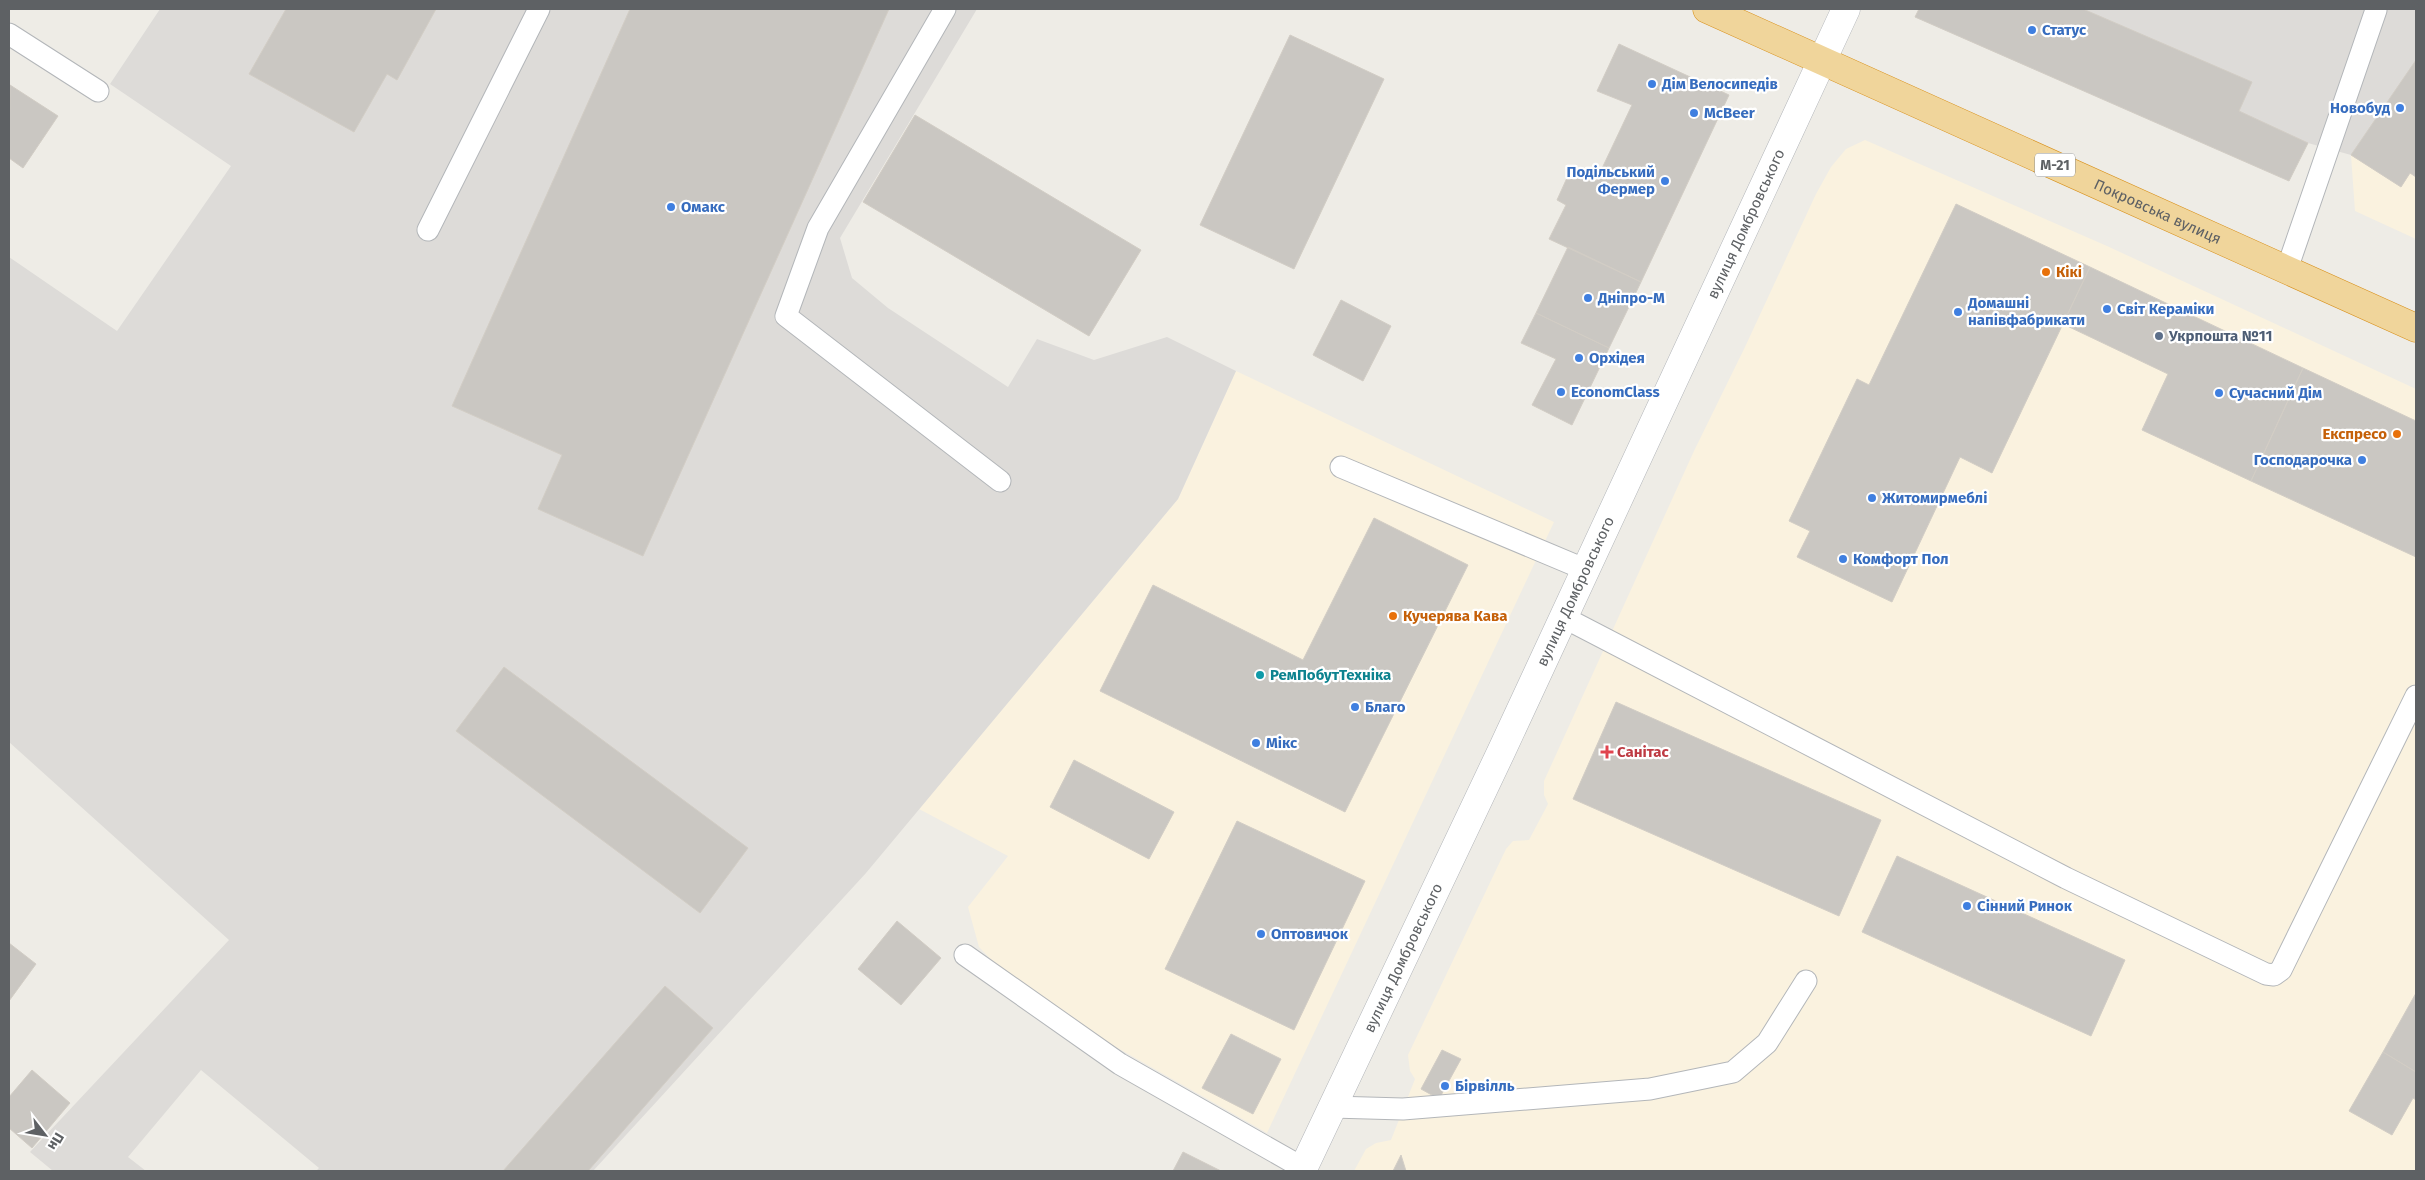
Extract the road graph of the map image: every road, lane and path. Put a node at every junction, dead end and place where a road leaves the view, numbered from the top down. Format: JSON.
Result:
{"nodes":[{"id":1,"x":539,"y":9,"type":"edge"},
{"id":2,"x":945,"y":9,"type":"edge"},
{"id":3,"x":1707,"y":9,"type":"edge"},
{"id":4,"x":1846,"y":9,"type":"edge"},
{"id":5,"x":2376,"y":10,"type":"dead end"},
{"id":6,"x":9,"y":34,"type":"edge"},
{"id":7,"x":1823,"y":60,"type":"junction"},
{"id":8,"x":98,"y":90,"type":"dead end"},
{"id":9,"x":428,"y":230,"type":"dead end"},
{"id":10,"x":2287,"y":269,"type":"junction"},
{"id":11,"x":2416,"y":328,"type":"edge"},
{"id":12,"x":1340,"y":467,"type":"dead end"},
{"id":13,"x":1000,"y":481,"type":"dead end"},
{"id":14,"x":1584,"y":569,"type":"junction"},
{"id":15,"x":1563,"y":617,"type":"junction"},
{"id":16,"x":2416,"y":696,"type":"edge"},
{"id":17,"x":965,"y":955,"type":"dead end"},
{"id":18,"x":1806,"y":981,"type":"dead end"},
{"id":19,"x":1332,"y":1107,"type":"junction"},
{"id":20,"x":1303,"y":1170,"type":"edge"}],
"edges":[{"from":1,"to":9,"type":"lane"},
{"from":2,"to":13,"type":"lane"},
{"from":3,"to":7,"type":"highway","name":"Покровська вулиця","number":"М-21"},
{"from":4,"to":7,"type":"street","name":"вулиця Домбровського"},
{"from":5,"to":10,"type":"lane"},
{"from":6,"to":8,"type":"lane"},
{"from":7,"to":10,"type":"highway","name":"Покровська вулиця","number":"М-21"},
{"from":7,"to":14,"type":"street","name":"вулиця Домбровського"},
{"from":10,"to":11,"type":"highway","name":"Покровська вулиця","number":"М-21"},
{"from":12,"to":14,"type":"lane"},
{"from":14,"to":15,"type":"street","name":"вулиця Домбровського"},
{"from":15,"to":16,"type":"lane"},
{"from":15,"to":19,"type":"street","name":"вулиця Домбровського"},
{"from":17,"to":20,"type":"lane"},
{"from":18,"to":19,"type":"lane"},
{"from":19,"to":20,"type":"street","name":"вулиця Домбровського"}]}
